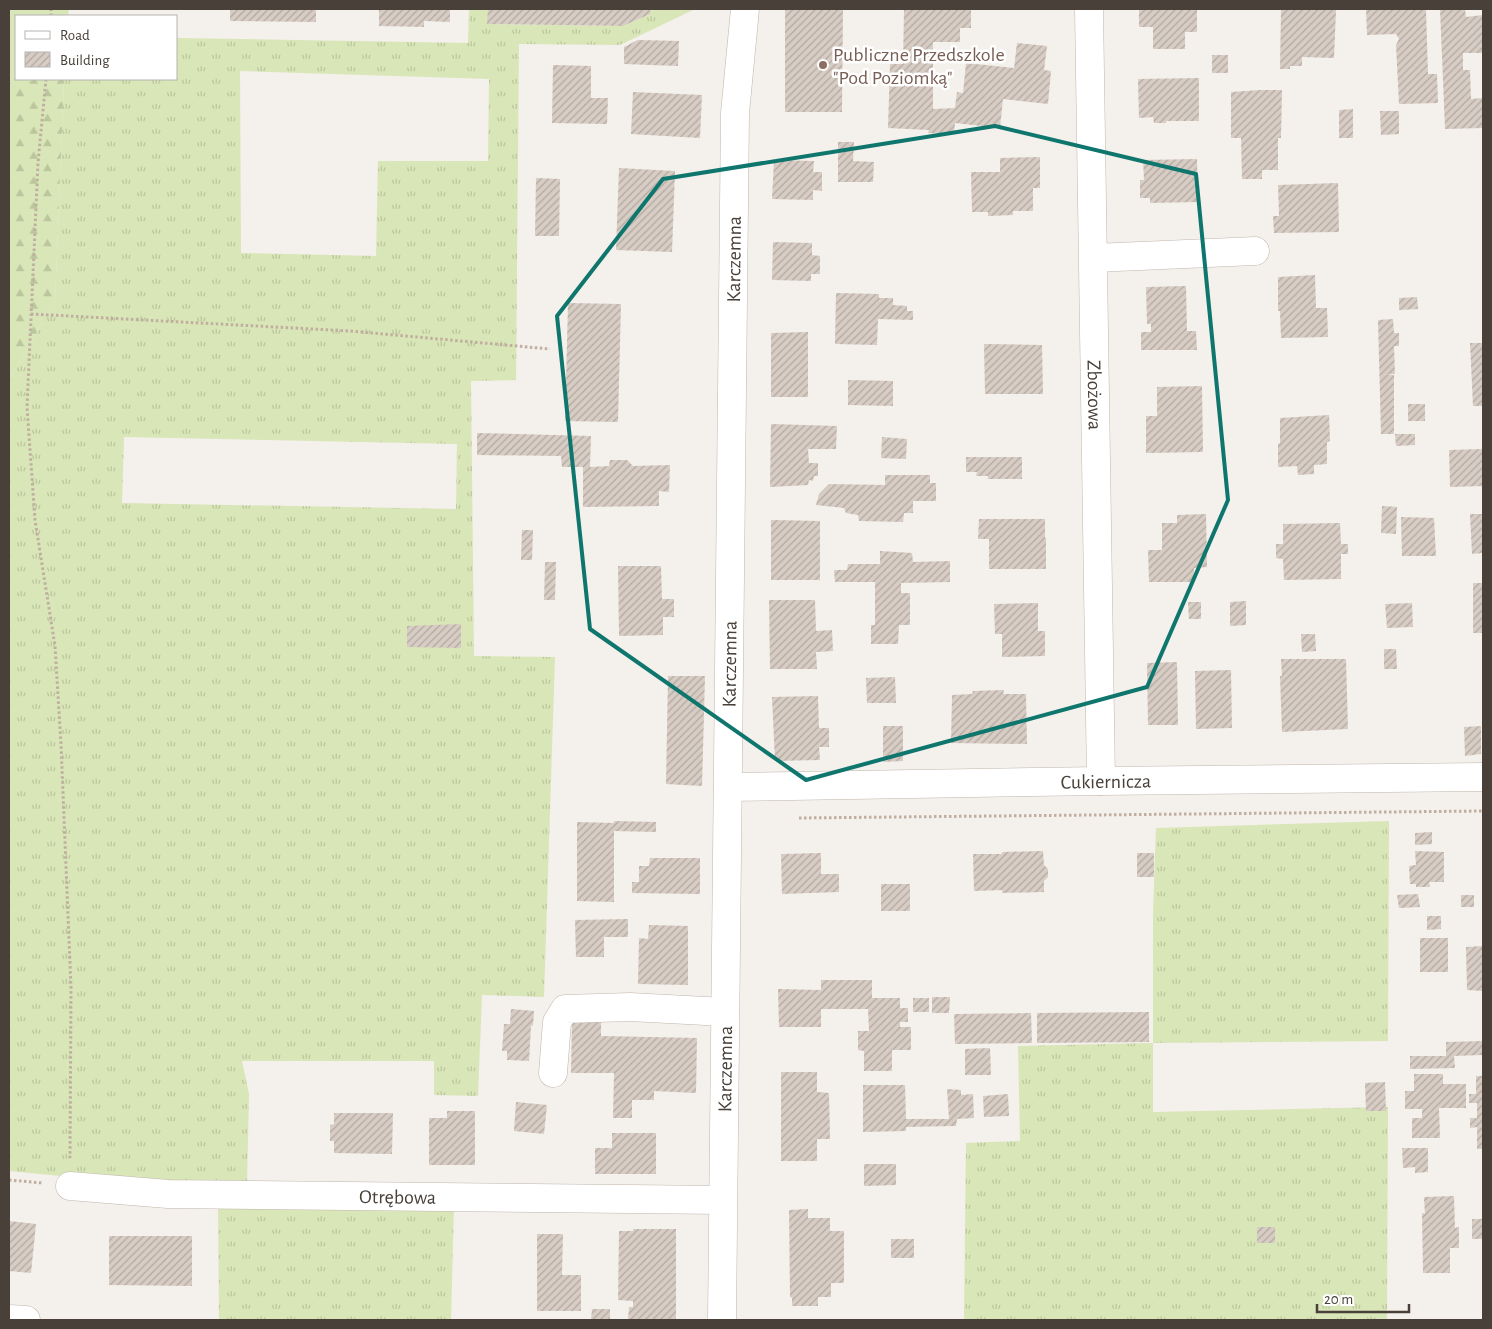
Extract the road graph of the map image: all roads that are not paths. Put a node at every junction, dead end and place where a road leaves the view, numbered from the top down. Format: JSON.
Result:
{"nodes":[{"id":1,"x":745,"y":9,"type":"edge"},
{"id":2,"x":1089,"y":9,"type":"edge"},
{"id":3,"x":1255,"y":251,"type":"dead end"},
{"id":4,"x":1094,"y":258,"type":"junction"},
{"id":5,"x":1483,"y":778,"type":"edge"},
{"id":6,"x":1101,"y":781,"type":"junction"},
{"id":7,"x":728,"y":788,"type":"junction"},
{"id":8,"x":726,"y":1012,"type":"junction"},
{"id":9,"x":553,"y":1073,"type":"dead end"},
{"id":10,"x":70,"y":1186,"type":"road end"},
{"id":11,"x":723,"y":1200,"type":"junction"},
{"id":12,"x":9,"y":1319,"type":"edge"},
{"id":13,"x":26,"y":1320,"type":"edge"},
{"id":14,"x":722,"y":1320,"type":"edge"}],
"edges":[{"from":1,"to":7,"type":"street","name":"Karczemna"},
{"from":2,"to":4,"type":"street","name":"Zbożowa"},
{"from":3,"to":4,"type":"street"},
{"from":4,"to":6,"type":"street","name":"Zbożowa"},
{"from":5,"to":6,"type":"street","name":"Cukiernicza"},
{"from":6,"to":7,"type":"street","name":"Cukiernicza"},
{"from":7,"to":8,"type":"street","name":"Karczemna"},
{"from":8,"to":9,"type":"street"},
{"from":8,"to":11,"type":"street","name":"Karczemna"},
{"from":10,"to":11,"type":"street","name":"Otrębowa"},
{"from":11,"to":14,"type":"street","name":"Karczemna"},
{"from":12,"to":13,"type":"street"}]}
